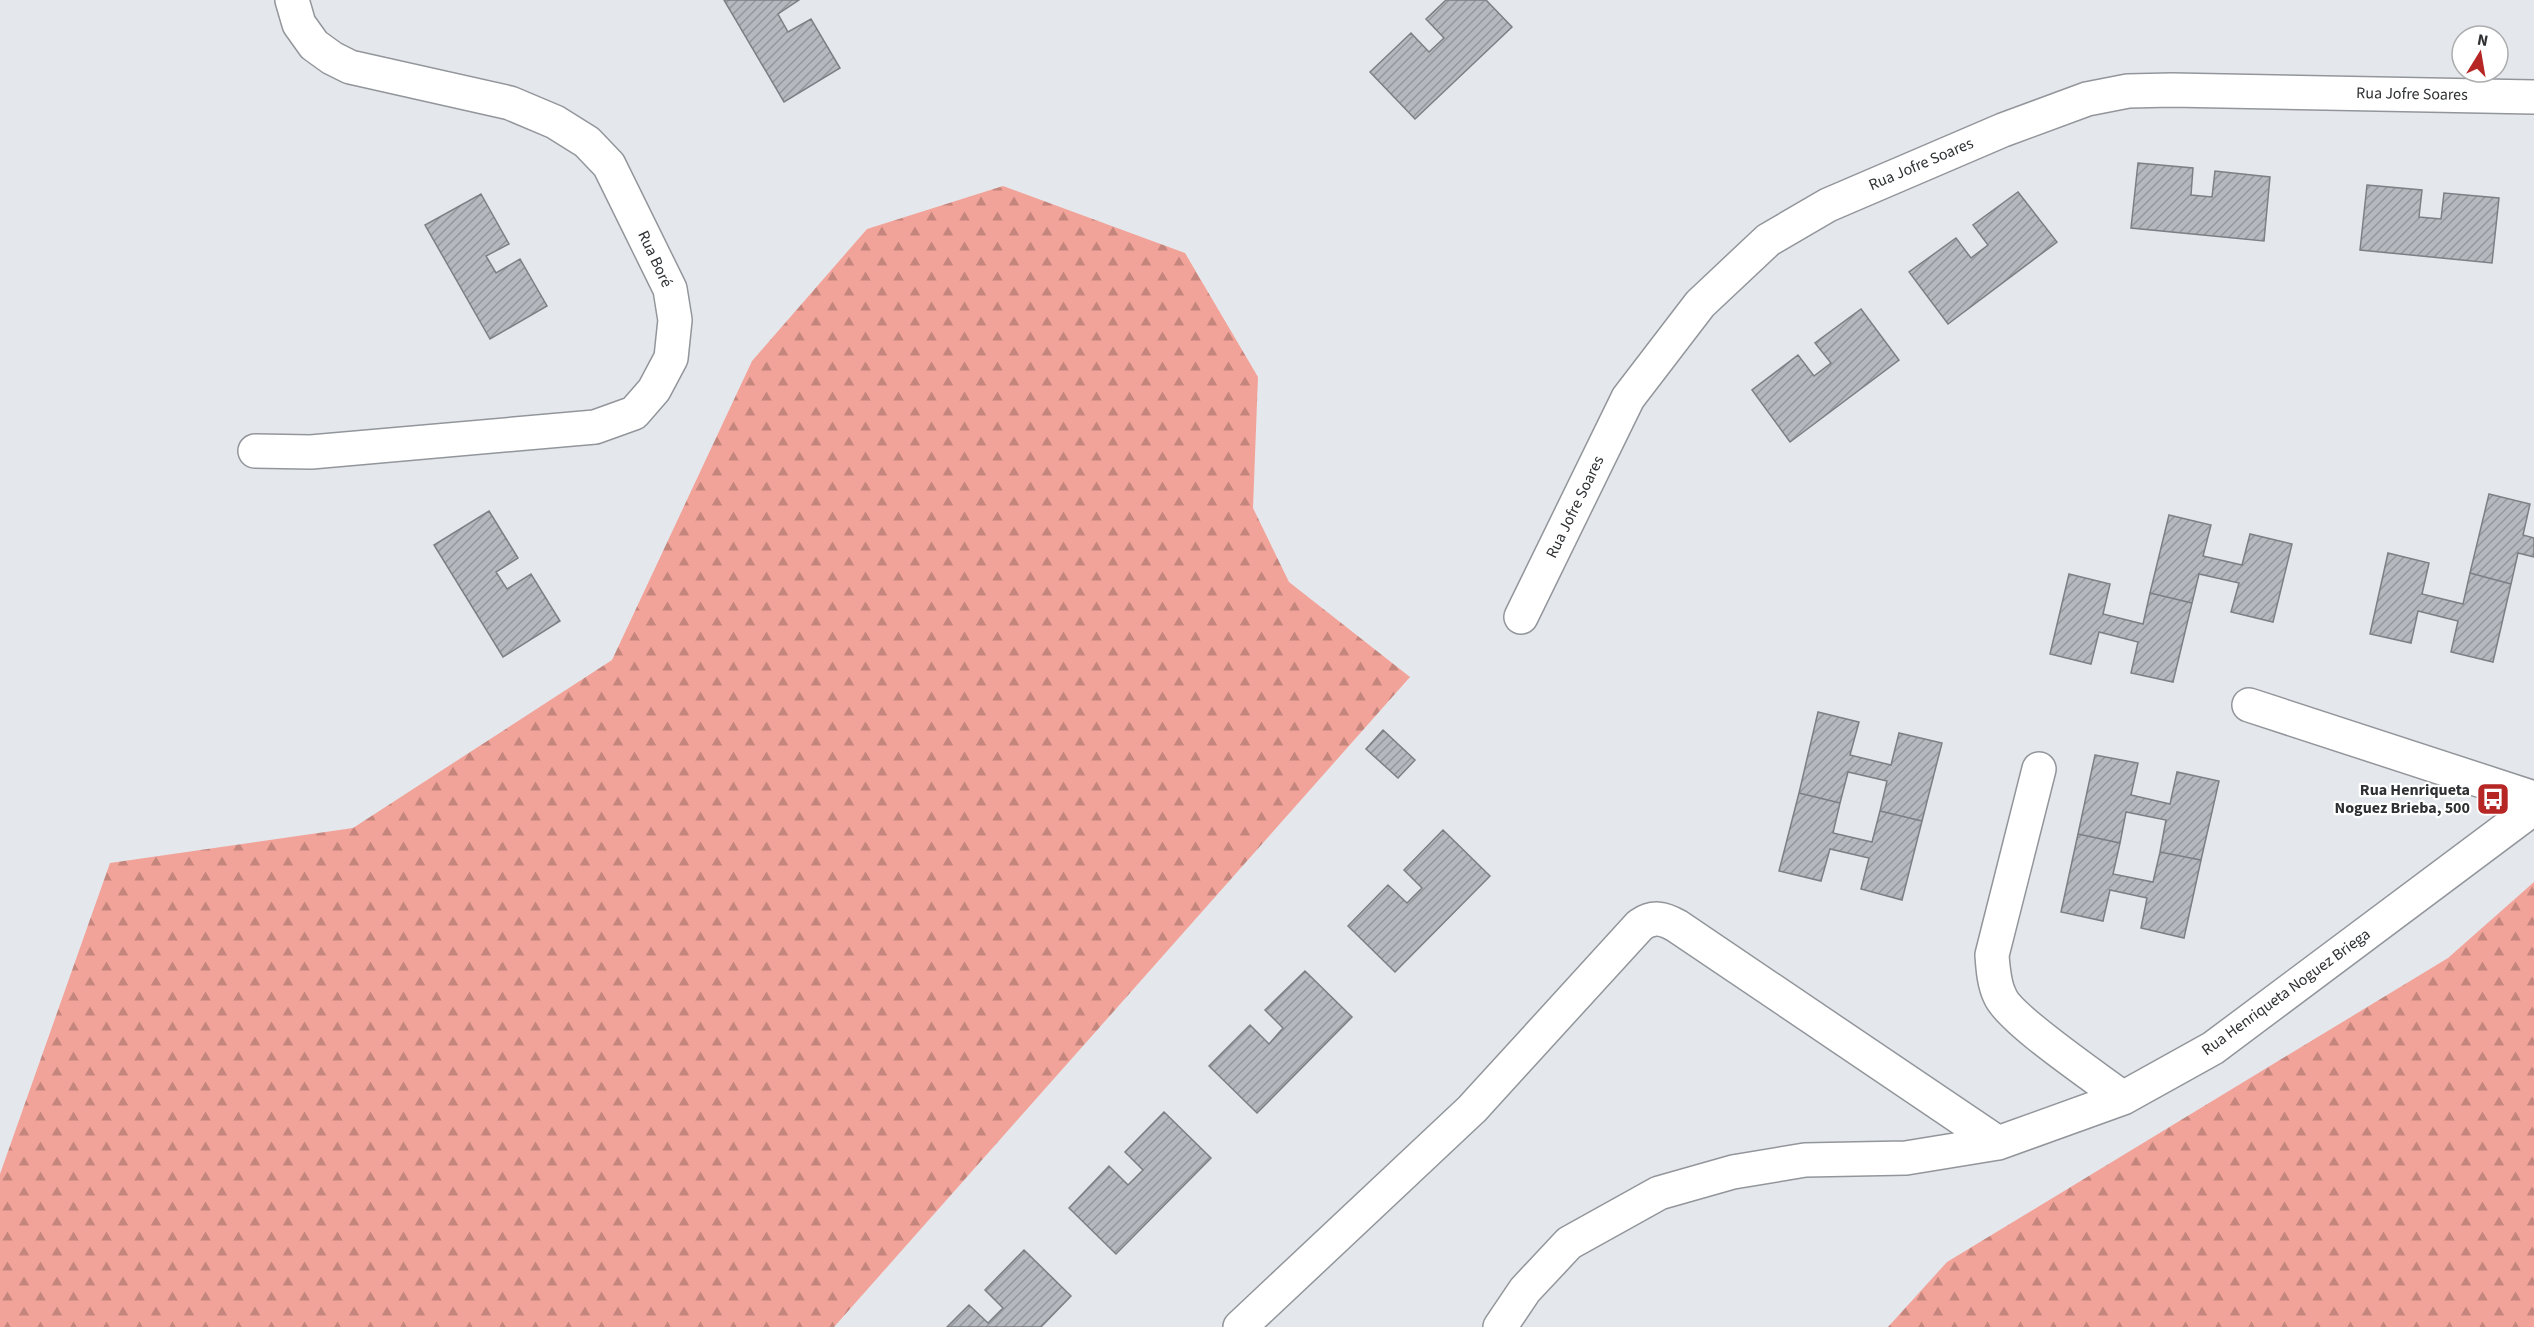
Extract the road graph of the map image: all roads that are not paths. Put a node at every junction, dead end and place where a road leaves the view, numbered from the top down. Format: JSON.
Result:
{"nodes":[{"id":1,"x":292,"y":0,"type":"edge"},
{"id":2,"x":2534,"y":97,"type":"edge"},
{"id":3,"x":255,"y":451,"type":"dead end"},
{"id":4,"x":1521,"y":616,"type":"dead end"},
{"id":5,"x":2249,"y":705,"type":"dead end"},
{"id":6,"x":2039,"y":769,"type":"dead end"},
{"id":7,"x":2534,"y":798,"type":"edge"},
{"id":8,"x":2534,"y":808,"type":"edge"},
{"id":9,"x":2123,"y":1098,"type":"junction"},
{"id":10,"x":1998,"y":1143,"type":"junction"},
{"id":11,"x":1240,"y":1327,"type":"edge"},
{"id":12,"x":1500,"y":1327,"type":"edge"}],
"edges":[{"from":1,"to":3,"type":"street","name":"Rua Boré"},
{"from":2,"to":4,"type":"street","name":"Rua Jofre Soares"},
{"from":5,"to":7,"type":"street"},
{"from":6,"to":9,"type":"street"},
{"from":8,"to":9,"type":"street","name":"Rua Henriqueta Noguez Briega"},
{"from":9,"to":10,"type":"street","name":"Rua Henriqueta Noguez Briega"},
{"from":10,"to":11,"type":"street"},
{"from":10,"to":12,"type":"street","name":"Rua Henriqueta Noguez Briega"}]}
